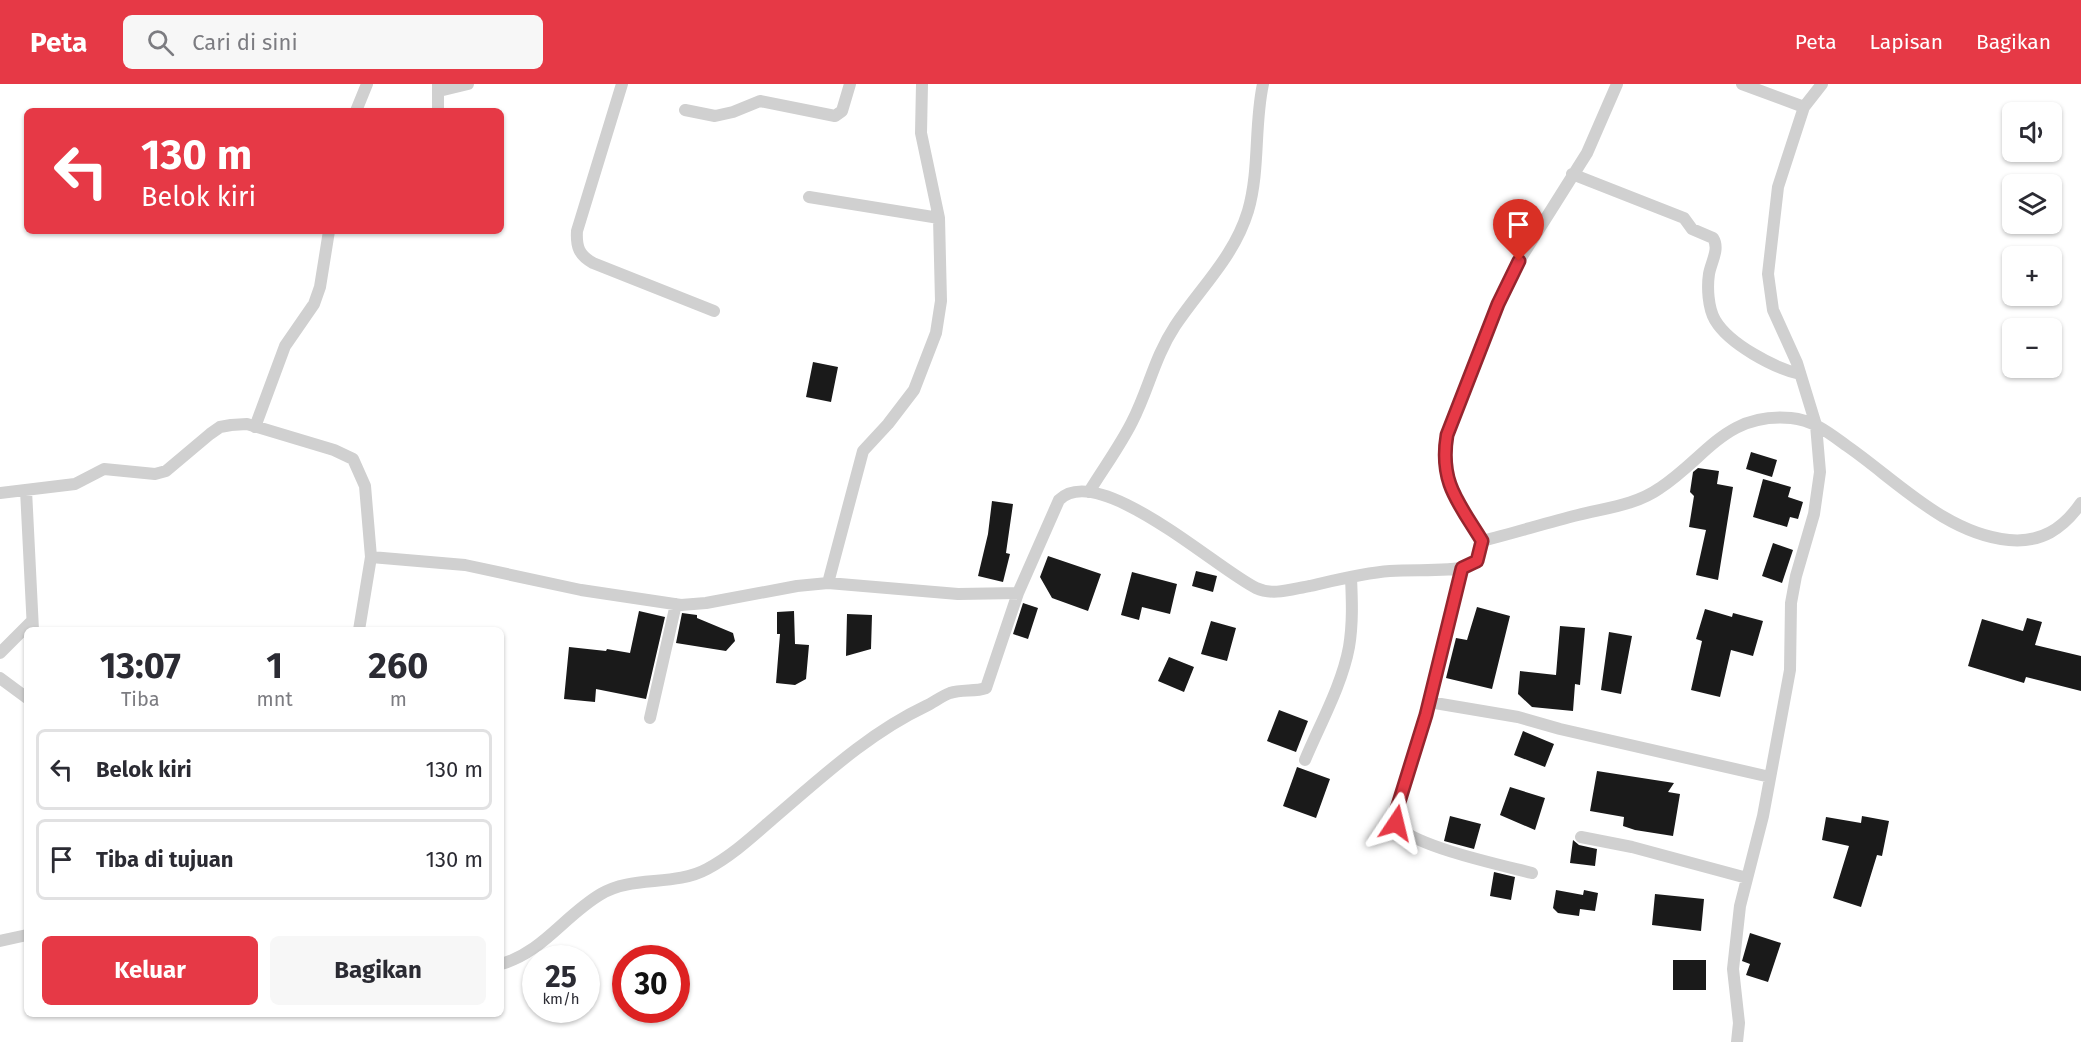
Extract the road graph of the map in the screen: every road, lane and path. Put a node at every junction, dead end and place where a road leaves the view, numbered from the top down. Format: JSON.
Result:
{"nodes":[{"id":1,"x":367,"y":84,"type":"edge"},
{"id":2,"x":468,"y":84,"type":"edge"},
{"id":3,"x":622,"y":84,"type":"edge"},
{"id":4,"x":850,"y":84,"type":"edge"},
{"id":5,"x":922,"y":84,"type":"edge"},
{"id":6,"x":1263,"y":84,"type":"edge"},
{"id":7,"x":1617,"y":84,"type":"edge"},
{"id":8,"x":1745,"y":84,"type":"edge"},
{"id":9,"x":1821,"y":84,"type":"edge"},
{"id":10,"x":439,"y":87,"type":"edge"},
{"id":11,"x":1804,"y":107,"type":"junction"},
{"id":12,"x":357,"y":108,"type":"edge"},
{"id":13,"x":438,"y":108,"type":"edge"},
{"id":14,"x":685,"y":110,"type":"dead end"},
{"id":15,"x":1572,"y":174,"type":"junction"},
{"id":16,"x":809,"y":198,"type":"dead end"},
{"id":17,"x":939,"y":218,"type":"junction"},
{"id":18,"x":329,"y":234,"type":"edge"},
{"id":19,"x":714,"y":311,"type":"dead end"},
{"id":20,"x":1800,"y":374,"type":"junction"},
{"id":21,"x":1816,"y":425,"type":"junction"},
{"id":22,"x":255,"y":427,"type":"junction"},
{"id":23,"x":26,"y":490,"type":"junction"},
{"id":24,"x":1089,"y":492,"type":"junction"},
{"id":25,"x":0,"y":493,"type":"edge"},
{"id":26,"x":2081,"y":503,"type":"edge"},
{"id":27,"x":1482,"y":541,"type":"junction"},
{"id":28,"x":371,"y":557,"type":"junction"},
{"id":29,"x":1462,"y":568,"type":"junction"},
{"id":30,"x":1351,"y":577,"type":"junction"},
{"id":31,"x":828,"y":584,"type":"junction"},
{"id":32,"x":1018,"y":592,"type":"junction"},
{"id":33,"x":676,"y":604,"type":"junction"},
{"id":34,"x":32,"y":625,"type":"edge"},
{"id":35,"x":359,"y":627,"type":"edge"},
{"id":36,"x":24,"y":632,"type":"edge"},
{"id":37,"x":0,"y":653,"type":"edge"},
{"id":38,"x":0,"y":678,"type":"edge"},
{"id":39,"x":24,"y":696,"type":"edge"},
{"id":40,"x":1429,"y":702,"type":"junction"},
{"id":41,"x":650,"y":718,"type":"dead end"},
{"id":42,"x":1305,"y":760,"type":"dead end"},
{"id":43,"x":1770,"y":777,"type":"junction"},
{"id":44,"x":1581,"y":837,"type":"dead end"},
{"id":45,"x":1532,"y":873,"type":"dead end"},
{"id":46,"x":1747,"y":878,"type":"junction"},
{"id":47,"x":24,"y":936,"type":"edge"},
{"id":48,"x":0,"y":940,"type":"edge"},
{"id":49,"x":504,"y":963,"type":"edge"},
{"id":50,"x":1737,"y":1042,"type":"edge"}],
"edges":[{"from":1,"to":12,"type":"street"},
{"from":2,"to":10,"type":"street"},
{"from":3,"to":19,"type":"street"},
{"from":4,"to":14,"type":"street"},
{"from":5,"to":17,"type":"street"},
{"from":6,"to":24,"type":"street"},
{"from":7,"to":15,"type":"street"},
{"from":8,"to":11,"type":"street"},
{"from":9,"to":11,"type":"street"},
{"from":10,"to":13,"type":"street"},
{"from":11,"to":20,"type":"street"},
{"from":15,"to":20,"type":"street"},
{"from":15,"to":27,"type":"street"},
{"from":16,"to":17,"type":"street"},
{"from":17,"to":31,"type":"street"},
{"from":18,"to":22,"type":"street"},
{"from":20,"to":21,"type":"street"},
{"from":21,"to":26,"type":"street"},
{"from":21,"to":27,"type":"street"},
{"from":21,"to":43,"type":"street"},
{"from":22,"to":23,"type":"street"},
{"from":22,"to":28,"type":"street"},
{"from":23,"to":25,"type":"street"},
{"from":23,"to":34,"type":"street"},
{"from":24,"to":30,"type":"street"},
{"from":24,"to":32,"type":"street"},
{"from":27,"to":29,"type":"street"},
{"from":28,"to":33,"type":"street"},
{"from":28,"to":35,"type":"street"},
{"from":29,"to":30,"type":"street"},
{"from":29,"to":40,"type":"street"},
{"from":30,"to":42,"type":"street"},
{"from":31,"to":32,"type":"street"},
{"from":31,"to":33,"type":"street"},
{"from":32,"to":49,"type":"street"},
{"from":33,"to":41,"type":"street"},
{"from":36,"to":37,"type":"street"},
{"from":38,"to":39,"type":"street"},
{"from":40,"to":43,"type":"street"},
{"from":40,"to":45,"type":"street"},
{"from":43,"to":46,"type":"street"},
{"from":44,"to":46,"type":"street"},
{"from":46,"to":50,"type":"street"},
{"from":47,"to":48,"type":"street"}]}
